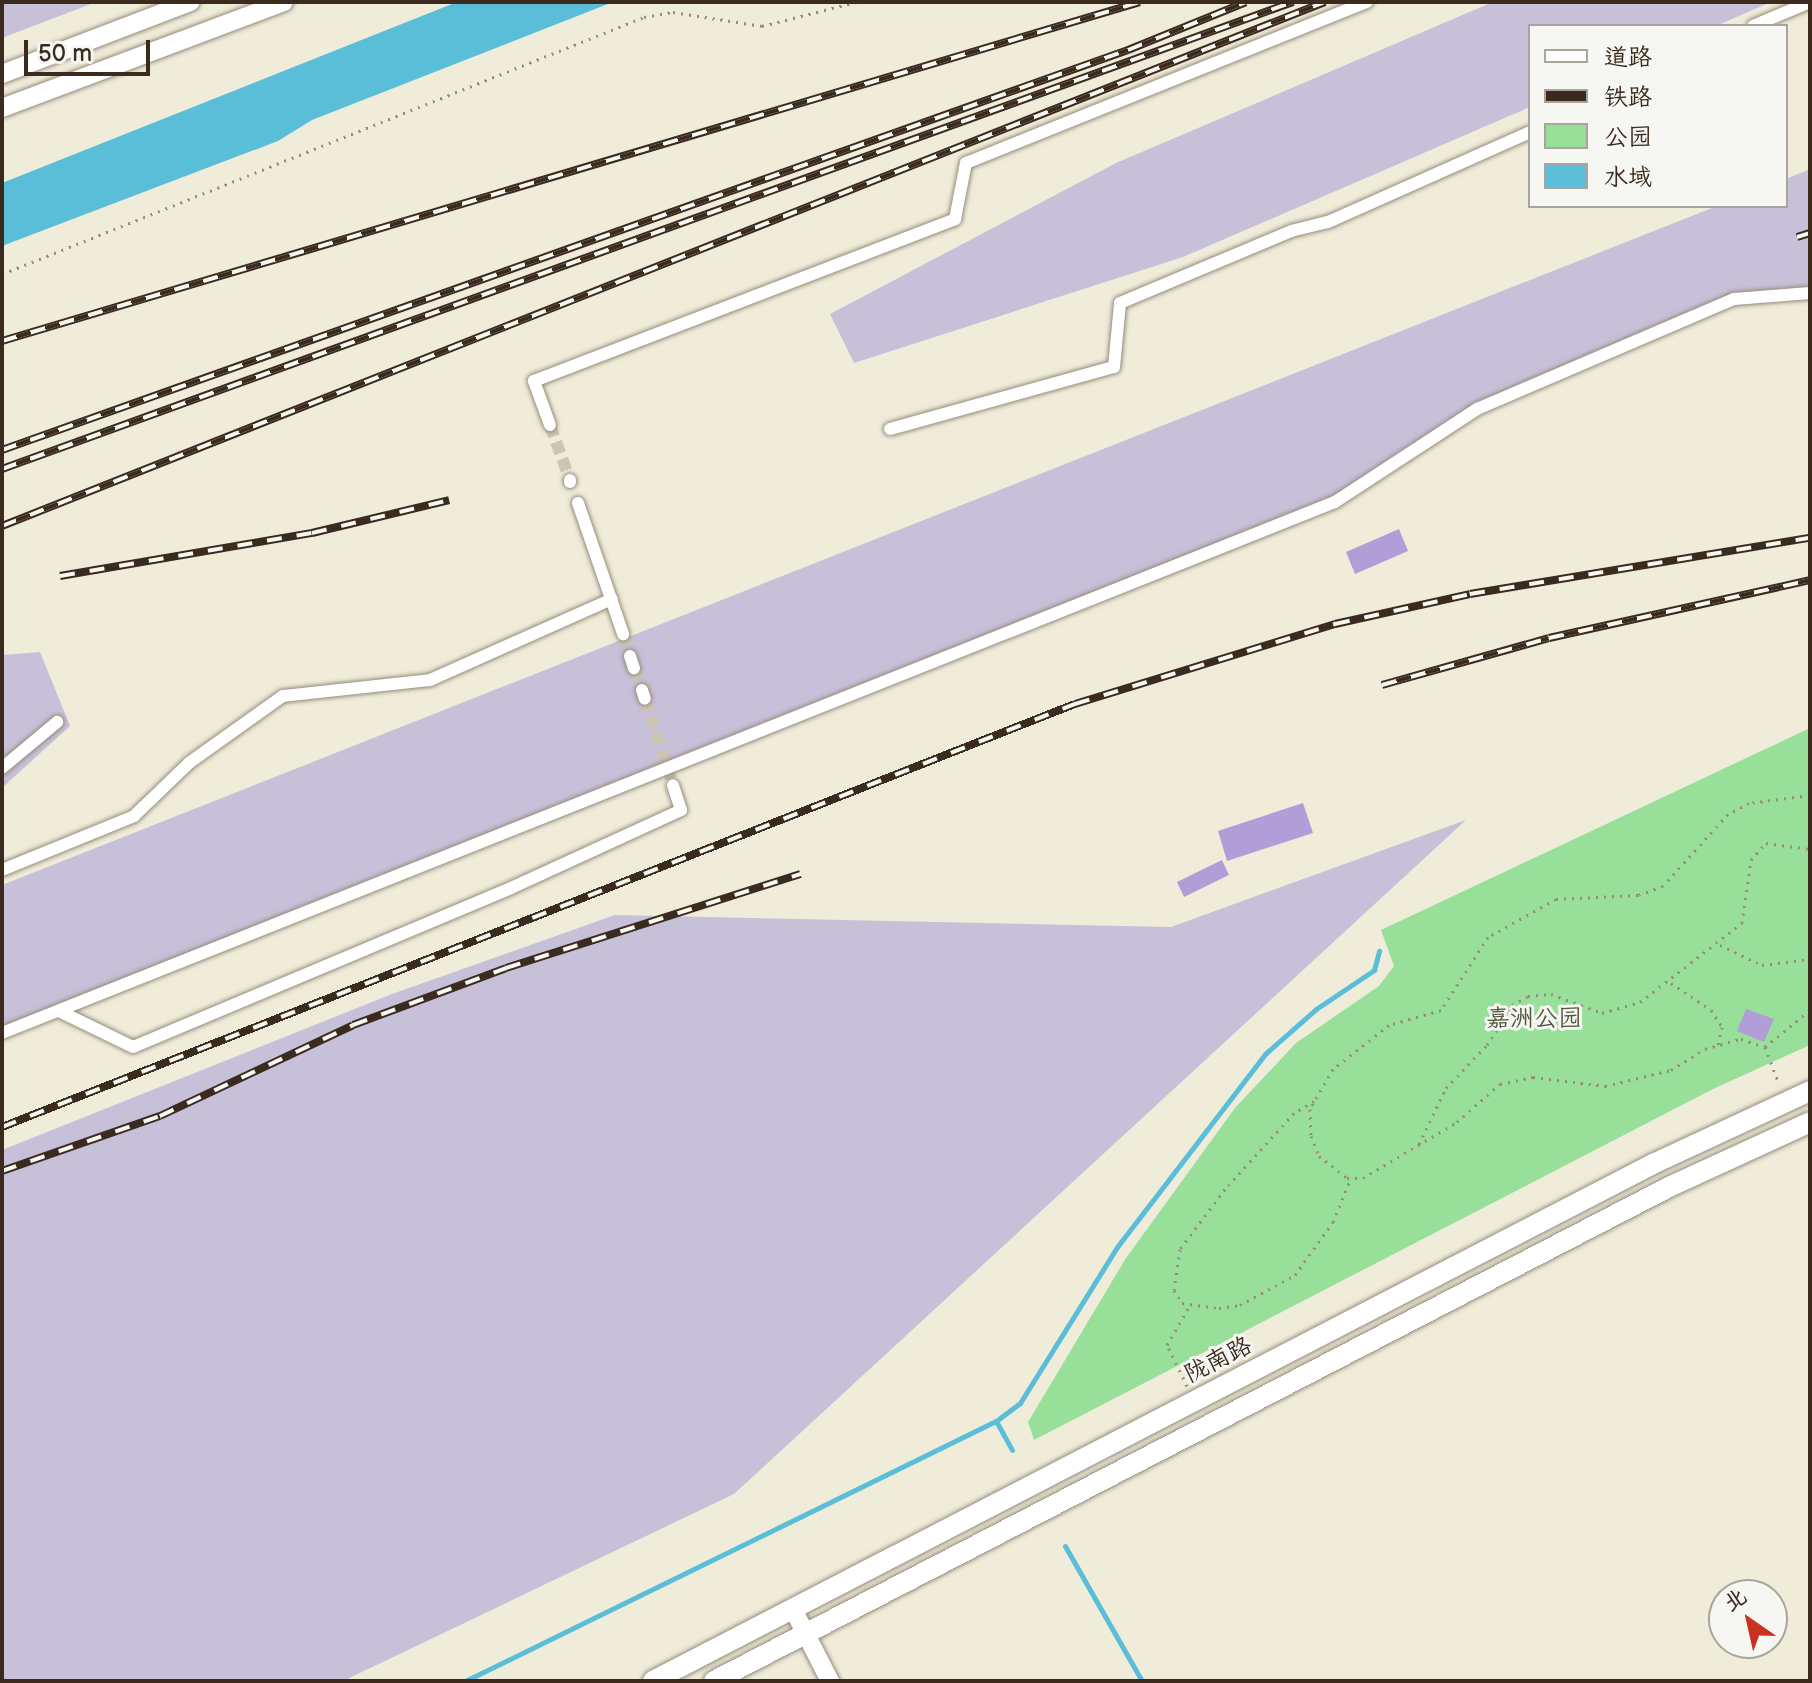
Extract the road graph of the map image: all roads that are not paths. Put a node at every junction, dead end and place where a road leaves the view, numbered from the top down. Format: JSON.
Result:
{"nodes":[{"id":1,"x":191,"y":2,"type":"edge"},
{"id":2,"x":284,"y":2,"type":"edge"},
{"id":3,"x":1367,"y":2,"type":"edge"},
{"id":4,"x":1810,"y":2,"type":"edge"},
{"id":5,"x":1758,"y":24,"type":"edge"},
{"id":6,"x":2,"y":74,"type":"edge"},
{"id":7,"x":2,"y":108,"type":"edge"},
{"id":8,"x":1528,"y":133,"type":"edge"},
{"id":9,"x":1810,"y":293,"type":"edge"},
{"id":10,"x":550,"y":425,"type":"tunnel mouth"},
{"id":11,"x":890,"y":429,"type":"dead end"},
{"id":12,"x":578,"y":503,"type":"dead end"},
{"id":13,"x":612,"y":599,"type":"junction"},
{"id":14,"x":623,"y":634,"type":"tunnel mouth"},
{"id":15,"x":57,"y":722,"type":"dead end"},
{"id":16,"x":2,"y":768,"type":"edge"},
{"id":17,"x":673,"y":785,"type":"tunnel mouth"},
{"id":18,"x":2,"y":870,"type":"edge"},
{"id":19,"x":59,"y":1011,"type":"junction"},
{"id":20,"x":2,"y":1033,"type":"edge"},
{"id":21,"x":1810,"y":1091,"type":"edge"},
{"id":22,"x":1810,"y":1122,"type":"edge"},
{"id":23,"x":793,"y":1609,"type":"junction"},
{"id":24,"x":806,"y":1633,"type":"junction"},
{"id":25,"x":653,"y":1681,"type":"edge"},
{"id":26,"x":714,"y":1681,"type":"edge"},
{"id":27,"x":830,"y":1681,"type":"edge"}],
"edges":[{"from":1,"to":6,"type":"main road"},
{"from":2,"to":7,"type":"main road"},
{"from":3,"to":10,"type":"street"},
{"from":4,"to":5,"type":"street"},
{"from":8,"to":11,"type":"street"},
{"from":9,"to":19,"type":"street"},
{"from":12,"to":13,"type":"street"},
{"from":13,"to":14,"type":"street"},
{"from":13,"to":18,"type":"street"},
{"from":15,"to":16,"type":"street"},
{"from":17,"to":19,"type":"street"},
{"from":19,"to":20,"type":"street"},
{"from":21,"to":23,"type":"main road","name":"陇南路"},
{"from":22,"to":24,"type":"main road"},
{"from":23,"to":24,"type":"main road"},
{"from":23,"to":25,"type":"main road","name":"陇南路"},
{"from":24,"to":26,"type":"main road"},
{"from":24,"to":27,"type":"main road"}]}
